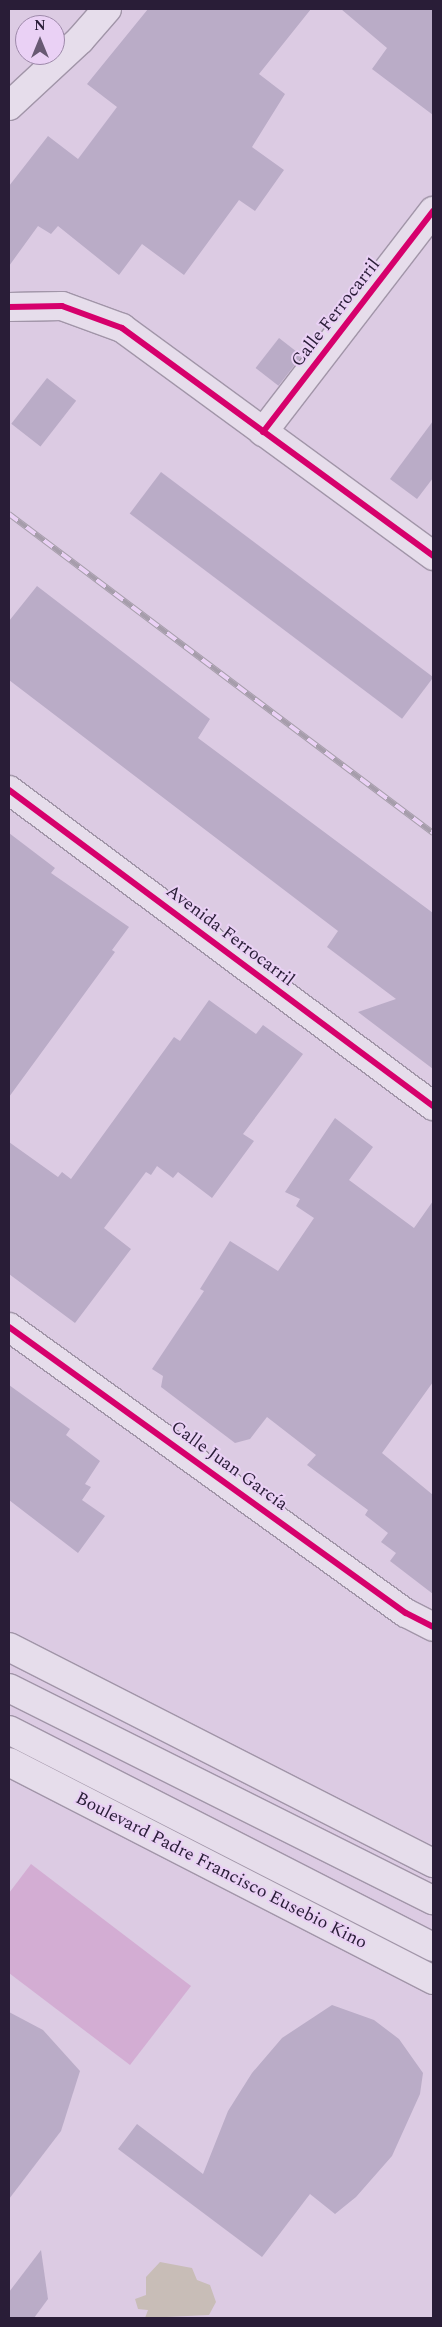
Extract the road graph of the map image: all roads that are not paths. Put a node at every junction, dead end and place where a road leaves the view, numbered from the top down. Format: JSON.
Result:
{"nodes":[{"id":1,"x":107,"y":9,"type":"edge"},
{"id":2,"x":9,"y":106,"type":"edge"},
{"id":3,"x":433,"y":211,"type":"edge"},
{"id":4,"x":9,"y":307,"type":"edge"},
{"id":5,"x":263,"y":432,"type":"junction"},
{"id":6,"x":433,"y":556,"type":"edge"},
{"id":7,"x":9,"y":790,"type":"edge"},
{"id":8,"x":433,"y":1106,"type":"edge"},
{"id":9,"x":9,"y":1327,"type":"edge"},
{"id":10,"x":433,"y":1627,"type":"edge"},
{"id":11,"x":9,"y":1647,"type":"edge"},
{"id":12,"x":9,"y":1688,"type":"edge"},
{"id":13,"x":9,"y":1730,"type":"edge"},
{"id":14,"x":9,"y":1762,"type":"edge"},
{"id":15,"x":433,"y":1863,"type":"edge"},
{"id":16,"x":433,"y":1900,"type":"edge"},
{"id":17,"x":433,"y":1947,"type":"edge"},
{"id":18,"x":433,"y":1980,"type":"edge"}],
"edges":[{"from":1,"to":2,"type":"street"},
{"from":3,"to":5,"type":"street","name":"Calle Ferrocarril"},
{"from":4,"to":5,"type":"street"},
{"from":5,"to":6,"type":"street"},
{"from":7,"to":8,"type":"street","name":"Avenida Ferrocarril"},
{"from":9,"to":10,"type":"street","name":"Calle Juan García"},
{"from":11,"to":15,"type":"street"},
{"from":12,"to":16,"type":"street"},
{"from":13,"to":17,"type":"street"},
{"from":14,"to":18,"type":"street","name":"Boulevard Padre Francisco Eusebio Kino"}]}
